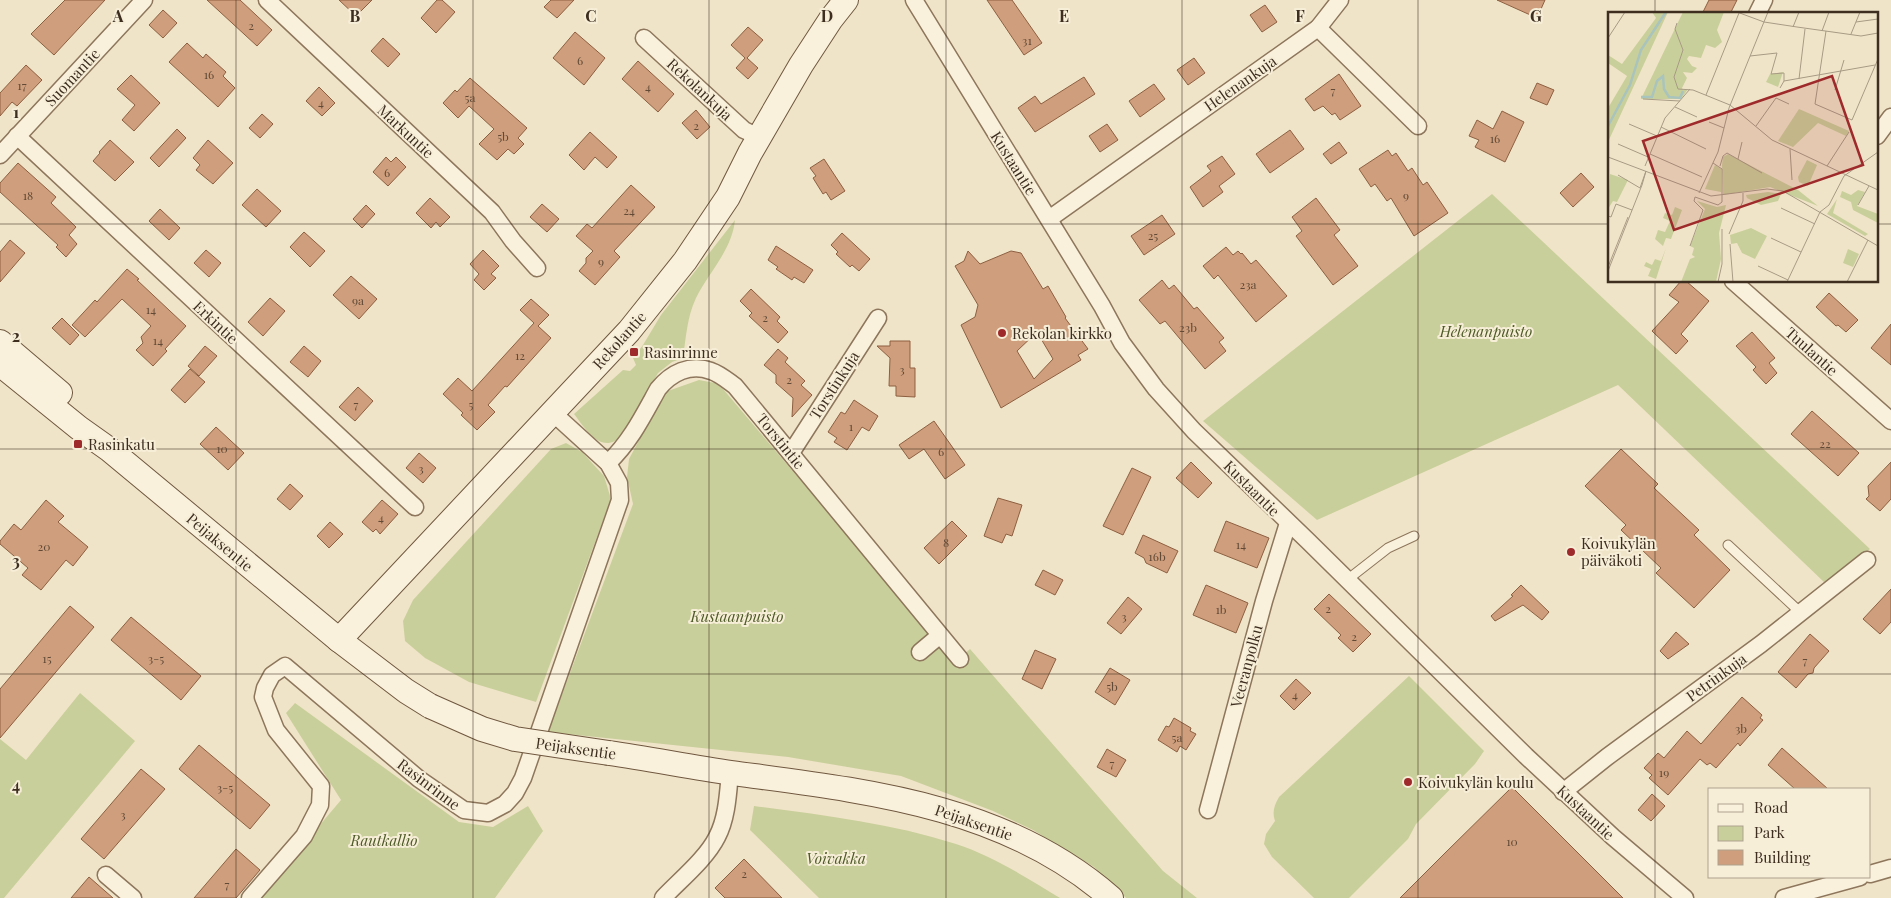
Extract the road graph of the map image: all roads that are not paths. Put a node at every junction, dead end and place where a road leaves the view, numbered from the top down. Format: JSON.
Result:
{"nodes":[{"id":1,"x":267,"y":0,"type":"edge"},
{"id":2,"x":846,"y":0,"type":"edge"},
{"id":3,"x":914,"y":0,"type":"edge"},
{"id":4,"x":1340,"y":0,"type":"edge"},
{"id":5,"x":1764,"y":0,"type":"edge"},
{"id":6,"x":140,"y":1,"type":"edge"},
{"id":7,"x":1758,"y":12,"type":"edge"},
{"id":8,"x":1318,"y":28,"type":"junction"},
{"id":9,"x":644,"y":38,"type":"dead end"},
{"id":10,"x":1891,"y":118,"type":"edge"},
{"id":11,"x":1418,"y":126,"type":"dead end"},
{"id":12,"x":1878,"y":135,"type":"edge"},
{"id":13,"x":17,"y":136,"type":"junction"},
{"id":14,"x":759,"y":137,"type":"junction"},
{"id":15,"x":0,"y":155,"type":"edge"},
{"id":16,"x":1049,"y":219,"type":"junction"},
{"id":17,"x":537,"y":268,"type":"dead end"},
{"id":18,"x":1734,"y":282,"type":"edge"},
{"id":19,"x":878,"y":318,"type":"dead end"},
{"id":20,"x":0,"y":342,"type":"edge"},
{"id":21,"x":0,"y":364,"type":"edge"},
{"id":22,"x":552,"y":412,"type":"junction"},
{"id":23,"x":1891,"y":421,"type":"edge"},
{"id":24,"x":110,"y":450,"type":"junction"},
{"id":25,"x":791,"y":453,"type":"junction"},
{"id":26,"x":608,"y":463,"type":"junction"},
{"id":27,"x":415,"y":507,"type":"dead end"},
{"id":28,"x":1288,"y":523,"type":"junction"},
{"id":29,"x":1414,"y":536,"type":"dead end"},
{"id":30,"x":1728,"y":545,"type":"dead end"},
{"id":31,"x":1867,"y":560,"type":"dead end"},
{"id":32,"x":1347,"y":580,"type":"junction"},
{"id":33,"x":1801,"y":613,"type":"junction"},
{"id":34,"x":939,"y":636,"type":"junction"},
{"id":35,"x":339,"y":640,"type":"junction"},
{"id":36,"x":920,"y":652,"type":"dead end"},
{"id":37,"x":960,"y":659,"type":"dead end"},
{"id":38,"x":730,"y":772,"type":"junction"},
{"id":39,"x":1564,"y":792,"type":"junction"},
{"id":40,"x":1208,"y":810,"type":"dead end"},
{"id":41,"x":1891,"y":868,"type":"edge"},
{"id":42,"x":1871,"y":874,"type":"edge"},
{"id":43,"x":106,"y":875,"type":"dead end"},
{"id":44,"x":1856,"y":878,"type":"edge"},
{"id":45,"x":133,"y":898,"type":"edge"},
{"id":46,"x":250,"y":898,"type":"edge"},
{"id":47,"x":663,"y":898,"type":"edge"},
{"id":48,"x":1111,"y":898,"type":"edge"},
{"id":49,"x":1685,"y":898,"type":"edge"},
{"id":50,"x":1784,"y":898,"type":"edge"}],
"edges":[{"from":1,"to":17,"type":"street","name":"Markuntie"},
{"from":2,"to":14,"type":"main road","name":"Rekolantie"},
{"from":3,"to":16,"type":"street","name":"Kustaantie"},
{"from":4,"to":8,"type":"street","name":"Helenankuja"},
{"from":5,"to":7,"type":"street"},
{"from":6,"to":13,"type":"street","name":"Suomantie"},
{"from":8,"to":11,"type":"street"},
{"from":8,"to":16,"type":"street","name":"Helenankuja"},
{"from":9,"to":14,"type":"street","name":"Rekolankuja"},
{"from":10,"to":12,"type":"street"},
{"from":13,"to":15,"type":"street","name":"Suomantie"},
{"from":13,"to":27,"type":"street","name":"Erkintie"},
{"from":14,"to":22,"type":"main road","name":"Rekolantie"},
{"from":16,"to":28,"type":"street","name":"Kustaantie"},
{"from":18,"to":23,"type":"street","name":"Tuulantie"},
{"from":19,"to":25,"type":"street","name":"Torstinkuja"},
{"from":20,"to":24,"type":"main road","name":"Peijaksentie"},
{"from":21,"to":24,"type":"main road","name":"Peijaksentie"},
{"from":22,"to":26,"type":"street","name":"Rasinrinne"},
{"from":22,"to":35,"type":"main road","name":"Rekolantie"},
{"from":24,"to":35,"type":"main road","name":"Peijaksentie"},
{"from":25,"to":26,"type":"street","name":"Torstintie"},
{"from":25,"to":34,"type":"street","name":"Torstintie"},
{"from":26,"to":46,"type":"street","name":"Rasinrinne"},
{"from":28,"to":32,"type":"street","name":"Kustaantie"},
{"from":28,"to":40,"type":"street","name":"Veeranpolku"},
{"from":29,"to":32,"type":"lane"},
{"from":30,"to":33,"type":"lane"},
{"from":31,"to":33,"type":"street","name":"Petrinkuja"},
{"from":32,"to":39,"type":"street","name":"Kustaantie"},
{"from":33,"to":39,"type":"street","name":"Petrinkuja"},
{"from":34,"to":36,"type":"street"},
{"from":34,"to":37,"type":"street","name":"Torstintie"},
{"from":35,"to":38,"type":"main road","name":"Peijaksentie","bridge":true},
{"from":38,"to":47,"type":"street"},
{"from":38,"to":48,"type":"main road","name":"Peijaksentie"},
{"from":39,"to":49,"type":"street","name":"Kustaantie"},
{"from":41,"to":42,"type":"street"},
{"from":43,"to":45,"type":"street"},
{"from":44,"to":50,"type":"street"}]}
